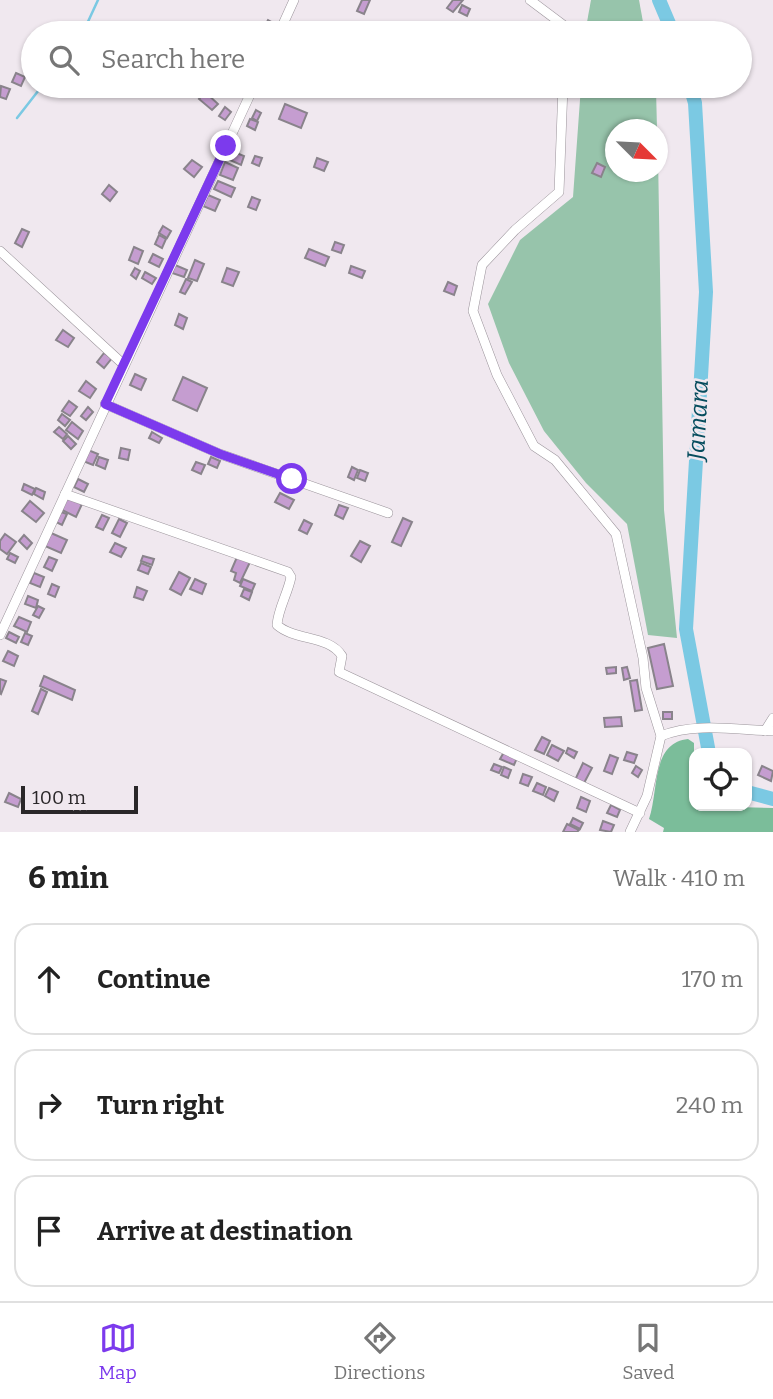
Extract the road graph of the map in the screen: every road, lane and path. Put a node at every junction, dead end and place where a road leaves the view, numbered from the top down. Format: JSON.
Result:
{"nodes":[{"id":1,"x":294,"y":0,"type":"edge"},
{"id":2,"x":530,"y":0,"type":"edge"},
{"id":3,"x":284,"y":21,"type":"edge"},
{"id":4,"x":558,"y":21,"type":"edge"},
{"id":5,"x":248,"y":98,"type":"edge"},
{"id":6,"x":563,"y":98,"type":"edge"},
{"id":7,"x":0,"y":251,"type":"edge"},
{"id":8,"x":123,"y":364,"type":"junction"},
{"id":9,"x":105,"y":404,"type":"junction"},
{"id":10,"x":65,"y":494,"type":"junction"},
{"id":11,"x":388,"y":513,"type":"dead end"},
{"id":12,"x":0,"y":635,"type":"edge"},
{"id":13,"x":773,"y":718,"type":"edge"},
{"id":14,"x":769,"y":731,"type":"edge"},
{"id":15,"x":661,"y":736,"type":"junction"},
{"id":16,"x":640,"y":813,"type":"junction"},
{"id":17,"x":630,"y":832,"type":"edge"}],
"edges":[{"from":1,"to":3,"type":"street"},
{"from":2,"to":4,"type":"street"},
{"from":5,"to":8,"type":"street"},
{"from":6,"to":15,"type":"street"},
{"from":7,"to":8,"type":"street"},
{"from":8,"to":9,"type":"street"},
{"from":9,"to":10,"type":"street"},
{"from":9,"to":11,"type":"street"},
{"from":10,"to":12,"type":"street"},
{"from":10,"to":16,"type":"street"},
{"from":13,"to":14,"type":"street"},
{"from":14,"to":15,"type":"street"},
{"from":15,"to":16,"type":"street"},
{"from":16,"to":17,"type":"street"}]}
